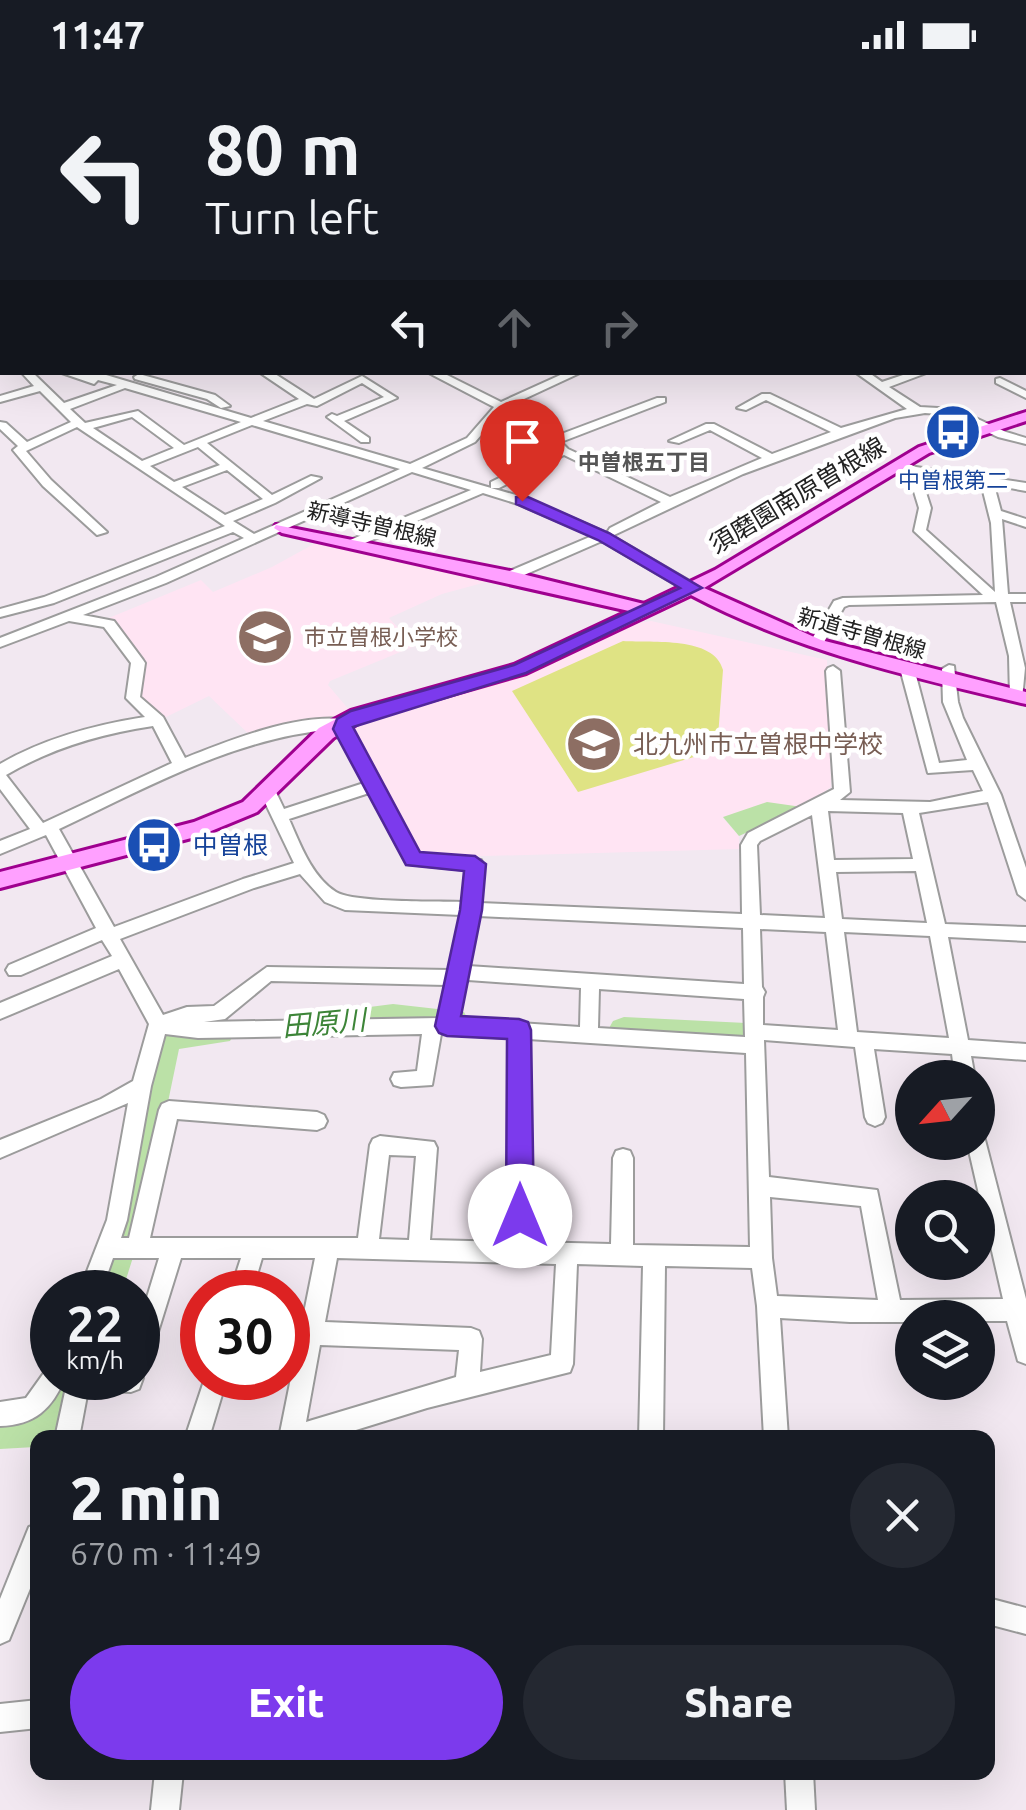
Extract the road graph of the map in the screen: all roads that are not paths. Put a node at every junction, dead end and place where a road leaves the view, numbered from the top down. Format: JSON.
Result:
{"nodes":[{"id":1,"x":29,"y":375,"type":"edge"},
{"id":2,"x":74,"y":375,"type":"edge"},
{"id":3,"x":93,"y":375,"type":"edge"},
{"id":4,"x":116,"y":375,"type":"edge"},
{"id":5,"x":134,"y":375,"type":"edge"},
{"id":6,"x":269,"y":375,"type":"edge"},
{"id":7,"x":438,"y":375,"type":"edge"},
{"id":8,"x":537,"y":375,"type":"edge"},
{"id":9,"x":570,"y":375,"type":"edge"},
{"id":10,"x":866,"y":375,"type":"edge"},
{"id":11,"x":915,"y":375,"type":"edge"},
{"id":12,"x":367,"y":376,"type":"edge"},
{"id":13,"x":1000,"y":381,"type":"dead end"},
{"id":14,"x":552,"y":385,"type":"junction"},
{"id":15,"x":884,"y":385,"type":"junction"},
{"id":16,"x":40,"y":388,"type":"junction"},
{"id":17,"x":120,"y":388,"type":"junction"},
{"id":18,"x":1026,"y":395,"type":"edge"},
{"id":19,"x":1,"y":398,"type":"edge"},
{"id":20,"x":661,"y":400,"type":"dead end"},
{"id":21,"x":310,"y":402,"type":"junction"},
{"id":22,"x":224,"y":406,"type":"junction"},
{"id":23,"x":500,"y":406,"type":"junction"},
{"id":24,"x":61,"y":408,"type":"junction"},
{"id":25,"x":742,"y":408,"type":"dead end"},
{"id":26,"x":210,"y":410,"type":"junction"},
{"id":27,"x":918,"y":411,"type":"junction"},
{"id":28,"x":1026,"y":416,"type":"edge"},
{"id":29,"x":261,"y":417,"type":"junction"},
{"id":30,"x":336,"y":420,"type":"junction"},
{"id":31,"x":246,"y":422,"type":"junction"},
{"id":32,"x":2,"y":424,"type":"dead end"},
{"id":33,"x":80,"y":425,"type":"junction"},
{"id":34,"x":987,"y":428,"type":"junction"},
{"id":35,"x":840,"y":432,"type":"junction"},
{"id":36,"x":364,"y":440,"type":"dead end"},
{"id":37,"x":675,"y":440,"type":"dead end"},
{"id":38,"x":553,"y":441,"type":"junction"},
{"id":39,"x":1026,"y":441,"type":"edge"},
{"id":40,"x":199,"y":442,"type":"junction"},
{"id":41,"x":25,"y":447,"type":"junction"},
{"id":42,"x":181,"y":448,"type":"junction"},
{"id":43,"x":564,"y":451,"type":"junction"},
{"id":44,"x":771,"y":458,"type":"junction"},
{"id":45,"x":229,"y":465,"type":"junction"},
{"id":46,"x":139,"y":466,"type":"junction"},
{"id":47,"x":415,"y":466,"type":"junction"},
{"id":48,"x":908,"y":467,"type":"junction"},
{"id":49,"x":315,"y":478,"type":"dead end"},
{"id":50,"x":986,"y":480,"type":"junction"},
{"id":51,"x":172,"y":487,"type":"junction"},
{"id":52,"x":489,"y":487,"type":"junction"},
{"id":53,"x":1026,"y":487,"type":"edge"},
{"id":54,"x":272,"y":500,"type":"junction"},
{"id":55,"x":668,"y":501,"type":"junction"},
{"id":56,"x":998,"y":514,"type":"junction"},
{"id":57,"x":1026,"y":523,"type":"edge"},
{"id":58,"x":229,"y":524,"type":"junction"},
{"id":59,"x":282,"y":528,"type":"junction"},
{"id":60,"x":101,"y":532,"type":"dead end"},
{"id":61,"x":609,"y":534,"type":"junction"},
{"id":62,"x":254,"y":539,"type":"junction"},
{"id":63,"x":354,"y":544,"type":"junction"},
{"id":64,"x":510,"y":576,"type":"junction"},
{"id":65,"x":698,"y":586,"type":"junction"},
{"id":66,"x":998,"y":598,"type":"junction"},
{"id":67,"x":1026,"y":598,"type":"edge"},
{"id":68,"x":648,"y":610,"type":"junction"},
{"id":69,"x":0,"y":613,"type":"edge"},
{"id":70,"x":65,"y":616,"type":"junction"},
{"id":71,"x":819,"y":640,"type":"junction"},
{"id":72,"x":0,"y":643,"type":"edge"},
{"id":73,"x":1021,"y":658,"type":"edge"},
{"id":74,"x":833,"y":671,"type":"dead end"},
{"id":75,"x":908,"y":672,"type":"junction"},
{"id":76,"x":948,"y":675,"type":"junction"},
{"id":77,"x":1022,"y":693,"type":"edge"},
{"id":78,"x":158,"y":720,"type":"junction"},
{"id":79,"x":344,"y":723,"type":"junction"},
{"id":80,"x":977,"y":764,"type":"junction"},
{"id":81,"x":182,"y":766,"type":"junction"},
{"id":82,"x":0,"y":775,"type":"edge"},
{"id":83,"x":376,"y":786,"type":"junction"},
{"id":84,"x":268,"y":792,"type":"junction"},
{"id":85,"x":993,"y":795,"type":"junction"},
{"id":86,"x":819,"y":805,"type":"junction"},
{"id":87,"x":910,"y":808,"type":"junction"},
{"id":88,"x":281,"y":816,"type":"junction"},
{"id":89,"x":45,"y":829,"type":"junction"},
{"id":90,"x":0,"y":848,"type":"edge"},
{"id":91,"x":70,"y":860,"type":"junction"},
{"id":92,"x":924,"y":865,"type":"junction"},
{"id":93,"x":303,"y":866,"type":"junction"},
{"id":94,"x":827,"y":866,"type":"junction"},
{"id":95,"x":0,"y":880,"type":"edge"},
{"id":96,"x":1026,"y":894,"type":"edge"},
{"id":97,"x":471,"y":910,"type":"junction"},
{"id":98,"x":754,"y":918,"type":"junction"},
{"id":99,"x":834,"y":923,"type":"junction"},
{"id":100,"x":938,"y":930,"type":"junction"},
{"id":101,"x":108,"y":934,"type":"junction"},
{"id":102,"x":1026,"y":934,"type":"edge"},
{"id":103,"x":121,"y":960,"type":"junction"},
{"id":104,"x":15,"y":970,"type":"dead end"},
{"id":105,"x":459,"y":975,"type":"junction"},
{"id":106,"x":590,"y":982,"type":"junction"},
{"id":107,"x":756,"y":992,"type":"junction"},
{"id":108,"x":0,"y":1011,"type":"edge"},
{"id":109,"x":158,"y":1024,"type":"junction"},
{"id":110,"x":440,"y":1026,"type":"junction"},
{"id":111,"x":519,"y":1030,"type":"junction"},
{"id":112,"x":589,"y":1034,"type":"junction"},
{"id":113,"x":756,"y":1039,"type":"junction"},
{"id":114,"x":856,"y":1040,"type":"junction"},
{"id":115,"x":958,"y":1046,"type":"junction"},
{"id":116,"x":1026,"y":1052,"type":"edge"},
{"id":117,"x":961,"y":1060,"type":"edge"},
{"id":118,"x":401,"y":1079,"type":"dead end"},
{"id":119,"x":141,"y":1086,"type":"junction"},
{"id":120,"x":169,"y":1110,"type":"junction"},
{"id":121,"x":137,"y":1112,"type":"junction"},
{"id":122,"x":875,"y":1117,"type":"dead end"},
{"id":123,"x":317,"y":1121,"type":"dead end"},
{"id":124,"x":0,"y":1149,"type":"edge"},
{"id":125,"x":623,"y":1158,"type":"dead end"},
{"id":126,"x":981,"y":1160,"type":"edge"},
{"id":127,"x":759,"y":1186,"type":"junction"},
{"id":128,"x":108,"y":1248,"type":"junction"},
{"id":129,"x":137,"y":1248,"type":"junction"},
{"id":130,"x":173,"y":1248,"type":"junction"},
{"id":131,"x":254,"y":1248,"type":"junction"},
{"id":132,"x":328,"y":1248,"type":"junction"},
{"id":133,"x":368,"y":1250,"type":"junction"},
{"id":134,"x":419,"y":1251,"type":"junction"},
{"id":135,"x":520,"y":1253,"type":"junction"},
{"id":136,"x":567,"y":1254,"type":"junction"},
{"id":137,"x":622,"y":1254,"type":"junction"},
{"id":138,"x":654,"y":1254,"type":"junction"},
{"id":139,"x":761,"y":1258,"type":"junction"},
{"id":140,"x":99,"y":1270,"type":"edge"},
{"id":141,"x":248,"y":1270,"type":"edge"},
{"id":142,"x":160,"y":1290,"type":"edge"},
{"id":143,"x":768,"y":1306,"type":"junction"},
{"id":144,"x":891,"y":1311,"type":"junction"},
{"id":145,"x":1022,"y":1311,"type":"edge"},
{"id":146,"x":311,"y":1333,"type":"junction"},
{"id":147,"x":1026,"y":1353,"type":"edge"},
{"id":148,"x":467,"y":1384,"type":"junction"},
{"id":149,"x":43,"y":1400,"type":"edge"},
{"id":150,"x":76,"y":1400,"type":"edge"},
{"id":151,"x":209,"y":1400,"type":"edge"},
{"id":152,"x":0,"y":1414,"type":"edge"},
{"id":153,"x":69,"y":1430,"type":"edge"},
{"id":154,"x":200,"y":1430,"type":"edge"},
{"id":155,"x":293,"y":1430,"type":"edge"},
{"id":156,"x":315,"y":1430,"type":"edge"},
{"id":157,"x":651,"y":1430,"type":"edge"},
{"id":158,"x":776,"y":1430,"type":"edge"},
{"id":159,"x":30,"y":1551,"type":"edge"},
{"id":160,"x":7,"y":1595,"type":"edge"},
{"id":161,"x":995,"y":1613,"type":"edge"},
{"id":162,"x":1026,"y":1621,"type":"edge"},
{"id":163,"x":0,"y":1631,"type":"edge"},
{"id":164,"x":30,"y":1715,"type":"edge"},
{"id":165,"x":0,"y":1718,"type":"edge"},
{"id":166,"x":168,"y":1780,"type":"edge"},
{"id":167,"x":799,"y":1780,"type":"edge"},
{"id":168,"x":165,"y":1810,"type":"edge"},
{"id":169,"x":801,"y":1810,"type":"edge"}],
"edges":[{"from":1,"to":16,"type":"street"},
{"from":2,"to":17,"type":"street"},
{"from":3,"to":26,"type":"street"},
{"from":4,"to":22,"type":"street"},
{"from":5,"to":22,"type":"street"},
{"from":6,"to":21,"type":"street"},
{"from":7,"to":23,"type":"street"},
{"from":8,"to":14,"type":"street"},
{"from":9,"to":14,"type":"street"},
{"from":10,"to":15,"type":"street"},
{"from":11,"to":15,"type":"street"},
{"from":12,"to":21,"type":"street"},
{"from":12,"to":30,"type":"street"},
{"from":13,"to":18,"type":"street"},
{"from":14,"to":23,"type":"street"},
{"from":15,"to":27,"type":"street"},
{"from":16,"to":19,"type":"street"},
{"from":16,"to":24,"type":"street"},
{"from":17,"to":24,"type":"street"},
{"from":17,"to":26,"type":"street"},
{"from":20,"to":38,"type":"street"},
{"from":21,"to":29,"type":"street"},
{"from":21,"to":30,"type":"street"},
{"from":22,"to":29,"type":"street"},
{"from":23,"to":38,"type":"street"},
{"from":23,"to":47,"type":"street"},
{"from":24,"to":33,"type":"street"},
{"from":25,"to":35,"type":"street"},
{"from":26,"to":31,"type":"street"},
{"from":27,"to":34,"type":"street"},
{"from":27,"to":35,"type":"street"},
{"from":28,"to":34,"type":"main road","name":"須磨園南原曽根線"},
{"from":29,"to":31,"type":"street"},
{"from":29,"to":47,"type":"street"},
{"from":30,"to":36,"type":"street"},
{"from":31,"to":40,"type":"street"},
{"from":31,"to":47,"type":"street"},
{"from":32,"to":41,"type":"street"},
{"from":33,"to":41,"type":"street"},
{"from":33,"to":42,"type":"street"},
{"from":33,"to":46,"type":"street"},
{"from":34,"to":39,"type":"street"},
{"from":34,"to":48,"type":"main road","name":"須磨園南原曽根線"},
{"from":35,"to":44,"type":"street"},
{"from":37,"to":44,"type":"street"},
{"from":38,"to":43,"type":"street"},
{"from":40,"to":42,"type":"street"},
{"from":40,"to":45,"type":"street"},
{"from":41,"to":60,"type":"street"},
{"from":42,"to":46,"type":"street"},
{"from":43,"to":52,"type":"street"},
{"from":43,"to":55,"type":"street"},
{"from":44,"to":55,"type":"street"},
{"from":45,"to":51,"type":"street"},
{"from":45,"to":54,"type":"street"},
{"from":46,"to":51,"type":"street"},
{"from":47,"to":52,"type":"street"},
{"from":47,"to":59,"type":"street"},
{"from":48,"to":50,"type":"street"},
{"from":48,"to":65,"type":"main road","name":"須磨園南原曽根線"},
{"from":48,"to":66,"type":"street"},
{"from":49,"to":54,"type":"street"},
{"from":50,"to":53,"type":"street"},
{"from":50,"to":56,"type":"street"},
{"from":51,"to":58,"type":"street"},
{"from":52,"to":61,"type":"street"},
{"from":52,"to":63,"type":"street"},
{"from":54,"to":58,"type":"street"},
{"from":55,"to":61,"type":"street"},
{"from":56,"to":57,"type":"street"},
{"from":56,"to":66,"type":"street"},
{"from":58,"to":62,"type":"street"},
{"from":58,"to":69,"type":"street"},
{"from":59,"to":62,"type":"street"},
{"from":59,"to":63,"type":"main road","name":"新導寺曽根線"},
{"from":61,"to":64,"type":"street"},
{"from":61,"to":65,"type":"street"},
{"from":62,"to":70,"type":"street"},
{"from":63,"to":64,"type":"main road","name":"新導寺曽根線"},
{"from":64,"to":68,"type":"main road"},
{"from":65,"to":68,"type":"main road","name":"須磨園南原曽根線"},
{"from":65,"to":71,"type":"main road","name":"新道寺曽根線"},
{"from":65,"to":75,"type":"main road","name":"新道寺曽根線"},
{"from":66,"to":67,"type":"street"},
{"from":66,"to":71,"type":"street"},
{"from":66,"to":73,"type":"street"},
{"from":68,"to":79,"type":"main road","name":"須磨園南原曽根線"},
{"from":70,"to":72,"type":"street"},
{"from":70,"to":78,"type":"street"},
{"from":71,"to":76,"type":"main road","name":"新道寺曽根線"},
{"from":73,"to":77,"type":"street"},
{"from":74,"to":86,"type":"street"},
{"from":75,"to":76,"type":"main road","name":"新道寺曽根線"},
{"from":75,"to":80,"type":"street"},
{"from":76,"to":77,"type":"main road","name":"新道寺曽根線"},
{"from":76,"to":80,"type":"street"},
{"from":78,"to":81,"type":"street"},
{"from":78,"to":82,"type":"street"},
{"from":79,"to":81,"type":"street"},
{"from":79,"to":83,"type":"street"},
{"from":79,"to":84,"type":"main road","name":"須磨園南原曽根線"},
{"from":80,"to":85,"type":"street"},
{"from":81,"to":89,"type":"street"},
{"from":82,"to":89,"type":"street"},
{"from":83,"to":88,"type":"street"},
{"from":83,"to":97,"type":"street"},
{"from":84,"to":88,"type":"street"},
{"from":84,"to":91,"type":"main road","name":"須磨園南原曽根線"},
{"from":85,"to":87,"type":"street"},
{"from":85,"to":96,"type":"street"},
{"from":86,"to":87,"type":"street"},
{"from":86,"to":94,"type":"street"},
{"from":86,"to":98,"type":"street"},
{"from":87,"to":92,"type":"street"},
{"from":88,"to":93,"type":"street"},
{"from":89,"to":90,"type":"street"},
{"from":89,"to":91,"type":"street"},
{"from":91,"to":95,"type":"main road","name":"須磨園南原曽根線"},
{"from":91,"to":101,"type":"street"},
{"from":92,"to":94,"type":"street"},
{"from":92,"to":100,"type":"street"},
{"from":93,"to":97,"type":"street"},
{"from":93,"to":101,"type":"street"},
{"from":94,"to":99,"type":"street"},
{"from":97,"to":98,"type":"street"},
{"from":97,"to":105,"type":"street"},
{"from":98,"to":99,"type":"street"},
{"from":98,"to":107,"type":"street"},
{"from":99,"to":100,"type":"street"},
{"from":99,"to":114,"type":"street"},
{"from":100,"to":102,"type":"street"},
{"from":100,"to":115,"type":"street"},
{"from":101,"to":103,"type":"street"},
{"from":101,"to":104,"type":"street"},
{"from":103,"to":108,"type":"street"},
{"from":103,"to":109,"type":"street"},
{"from":105,"to":106,"type":"street"},
{"from":105,"to":109,"type":"street"},
{"from":105,"to":110,"type":"street"},
{"from":106,"to":107,"type":"street"},
{"from":106,"to":112,"type":"street"},
{"from":107,"to":113,"type":"street"},
{"from":109,"to":110,"type":"street"},
{"from":109,"to":119,"type":"street"},
{"from":110,"to":111,"type":"street"},
{"from":110,"to":118,"type":"street"},
{"from":111,"to":112,"type":"street"},
{"from":111,"to":135,"type":"street"},
{"from":112,"to":113,"type":"street"},
{"from":113,"to":114,"type":"street"},
{"from":113,"to":127,"type":"street"},
{"from":114,"to":115,"type":"street"},
{"from":114,"to":122,"type":"street"},
{"from":115,"to":116,"type":"street"},
{"from":115,"to":117,"type":"street"},
{"from":119,"to":121,"type":"street"},
{"from":119,"to":124,"type":"street"},
{"from":120,"to":121,"type":"street"},
{"from":120,"to":123,"type":"street"},
{"from":120,"to":129,"type":"street"},
{"from":121,"to":128,"type":"street"},
{"from":125,"to":137,"type":"street"},
{"from":126,"to":145,"type":"street"},
{"from":127,"to":139,"type":"street"},
{"from":127,"to":144,"type":"street"},
{"from":128,"to":129,"type":"street"},
{"from":128,"to":140,"type":"street"},
{"from":129,"to":130,"type":"street"},
{"from":130,"to":131,"type":"street"},
{"from":130,"to":142,"type":"street"},
{"from":131,"to":132,"type":"street"},
{"from":131,"to":141,"type":"street"},
{"from":132,"to":133,"type":"street"},
{"from":132,"to":146,"type":"street"},
{"from":133,"to":134,"type":"street"},
{"from":133,"to":134,"type":"street"},
{"from":134,"to":135,"type":"street"},
{"from":135,"to":136,"type":"street"},
{"from":136,"to":137,"type":"street"},
{"from":136,"to":148,"type":"street"},
{"from":137,"to":138,"type":"street"},
{"from":138,"to":139,"type":"street"},
{"from":138,"to":157,"type":"street"},
{"from":139,"to":143,"type":"street"},
{"from":143,"to":144,"type":"street"},
{"from":143,"to":158,"type":"street"},
{"from":144,"to":145,"type":"street"},
{"from":145,"to":147,"type":"street"},
{"from":146,"to":148,"type":"street"},
{"from":146,"to":155,"type":"street"},
{"from":148,"to":156,"type":"street"},
{"from":149,"to":152,"type":"street"},
{"from":150,"to":153,"type":"street"},
{"from":151,"to":154,"type":"street"},
{"from":159,"to":160,"type":"street"},
{"from":160,"to":163,"type":"street"},
{"from":161,"to":162,"type":"street"},
{"from":164,"to":165,"type":"street"},
{"from":166,"to":168,"type":"street"},
{"from":167,"to":169,"type":"street"}]}
